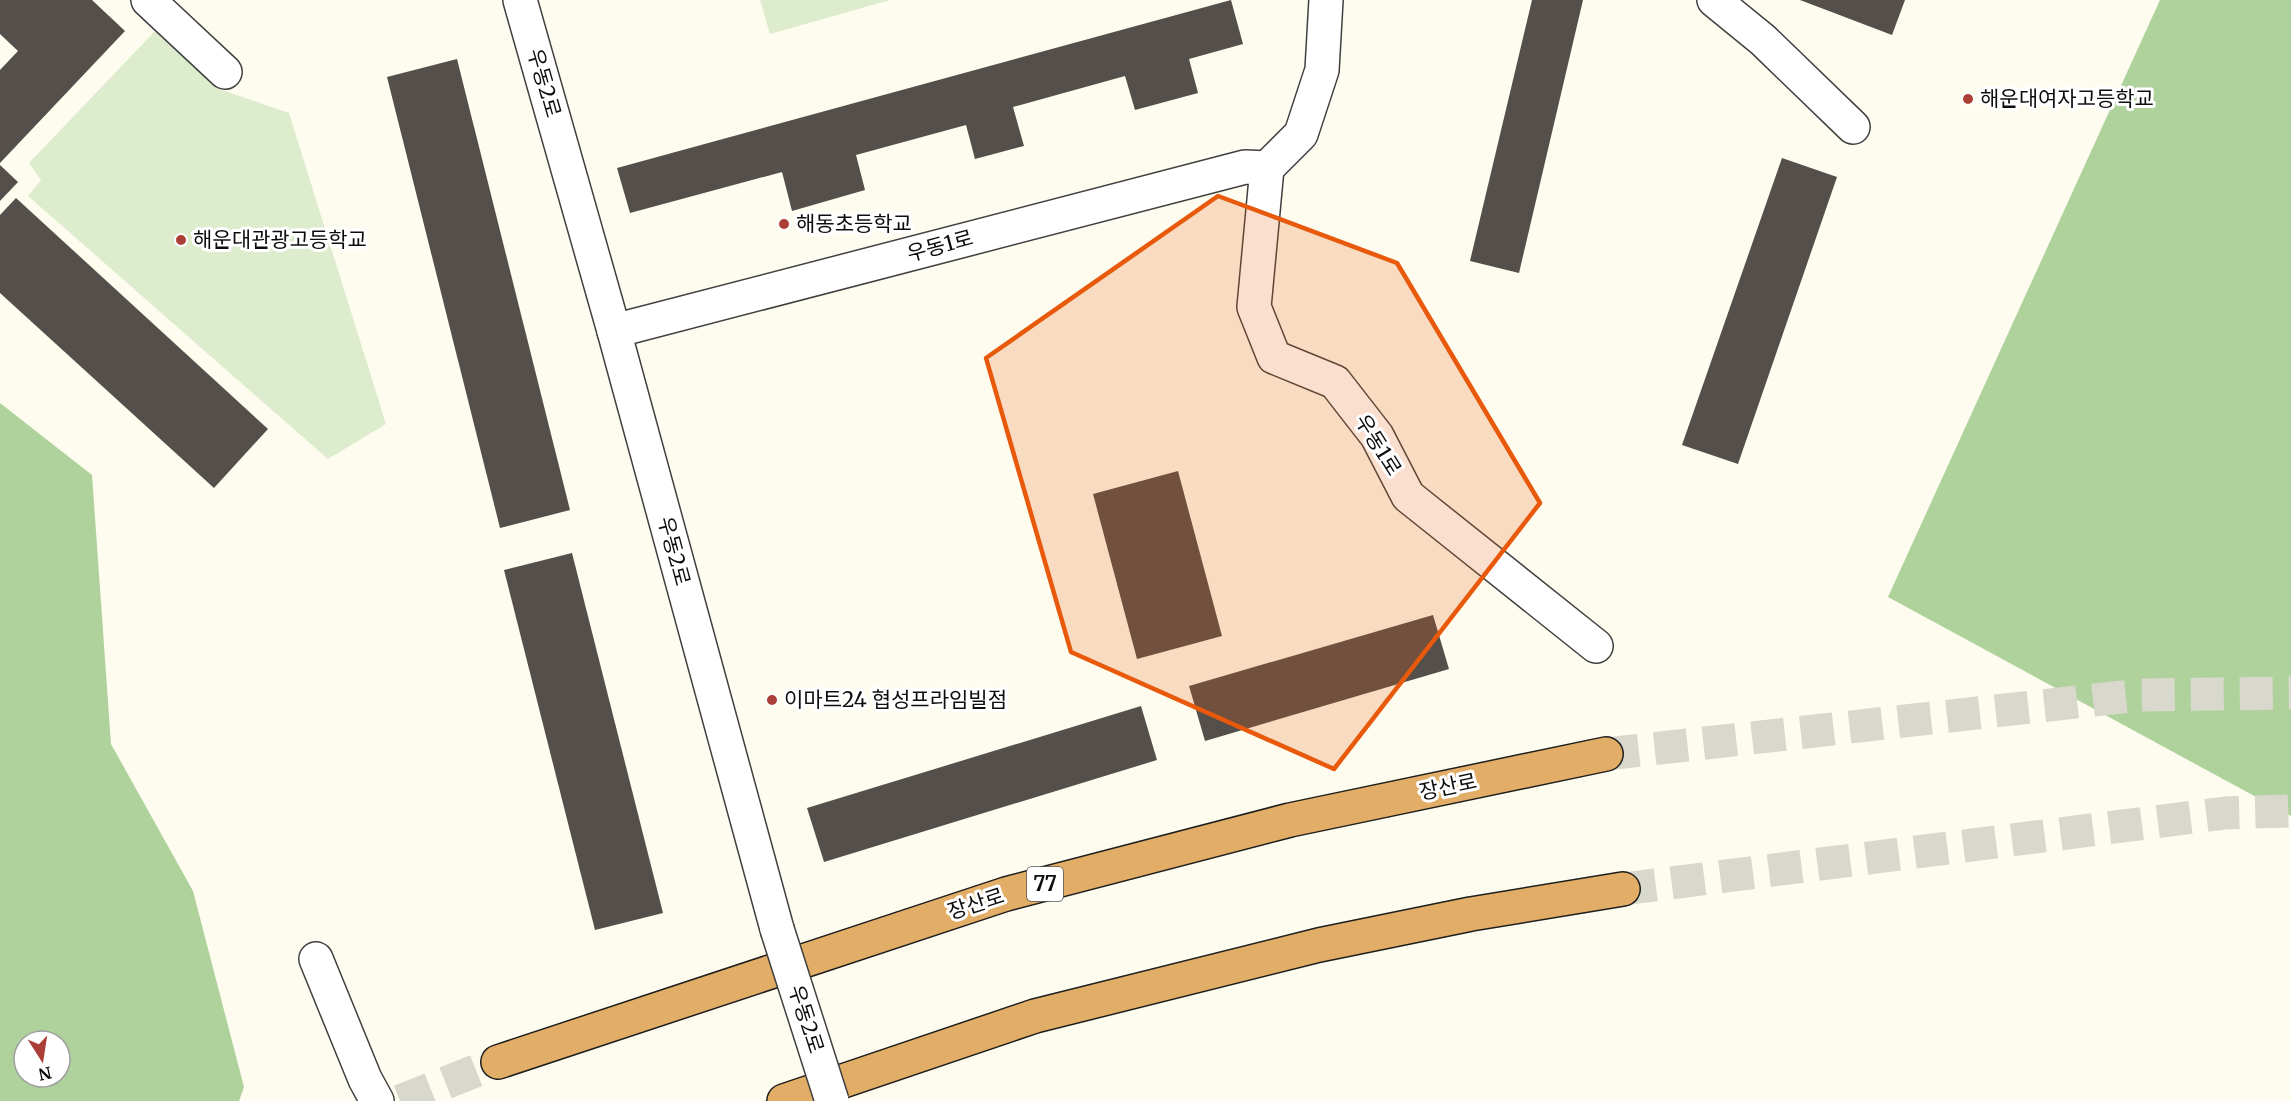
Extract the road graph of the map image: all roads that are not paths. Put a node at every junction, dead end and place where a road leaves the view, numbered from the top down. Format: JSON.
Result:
{"nodes":[{"id":1,"x":148,"y":0,"type":"edge"},
{"id":2,"x":520,"y":0,"type":"edge"},
{"id":3,"x":1326,"y":0,"type":"edge"},
{"id":4,"x":1714,"y":0,"type":"edge"},
{"id":5,"x":225,"y":72,"type":"dead end"},
{"id":6,"x":1853,"y":127,"type":"dead end"},
{"id":7,"x":1267,"y":168,"type":"junction"},
{"id":8,"x":614,"y":331,"type":"junction"},
{"id":9,"x":1596,"y":646,"type":"dead end"},
{"id":10,"x":1605,"y":754,"type":"tunnel mouth"},
{"id":11,"x":1623,"y":889,"type":"tunnel mouth"},
{"id":12,"x":316,"y":959,"type":"dead end"},
{"id":13,"x":498,"y":1062,"type":"tunnel mouth"},
{"id":14,"x":377,"y":1101,"type":"edge"},
{"id":15,"x":784,"y":1101,"type":"edge"},
{"id":16,"x":832,"y":1101,"type":"edge"}],
"edges":[{"from":1,"to":5,"type":"street"},
{"from":2,"to":8,"type":"street","name":"우동2로"},
{"from":3,"to":7,"type":"street"},
{"from":4,"to":6,"type":"street"},
{"from":7,"to":8,"type":"street","name":"우동1로"},
{"from":7,"to":9,"type":"street","name":"우동1로"},
{"from":8,"to":16,"type":"street","name":"우동2로","bridge":true},
{"from":10,"to":13,"type":"highway","name":"장산로","number":"77"},
{"from":11,"to":15,"type":"highway"},
{"from":12,"to":14,"type":"street"}]}
